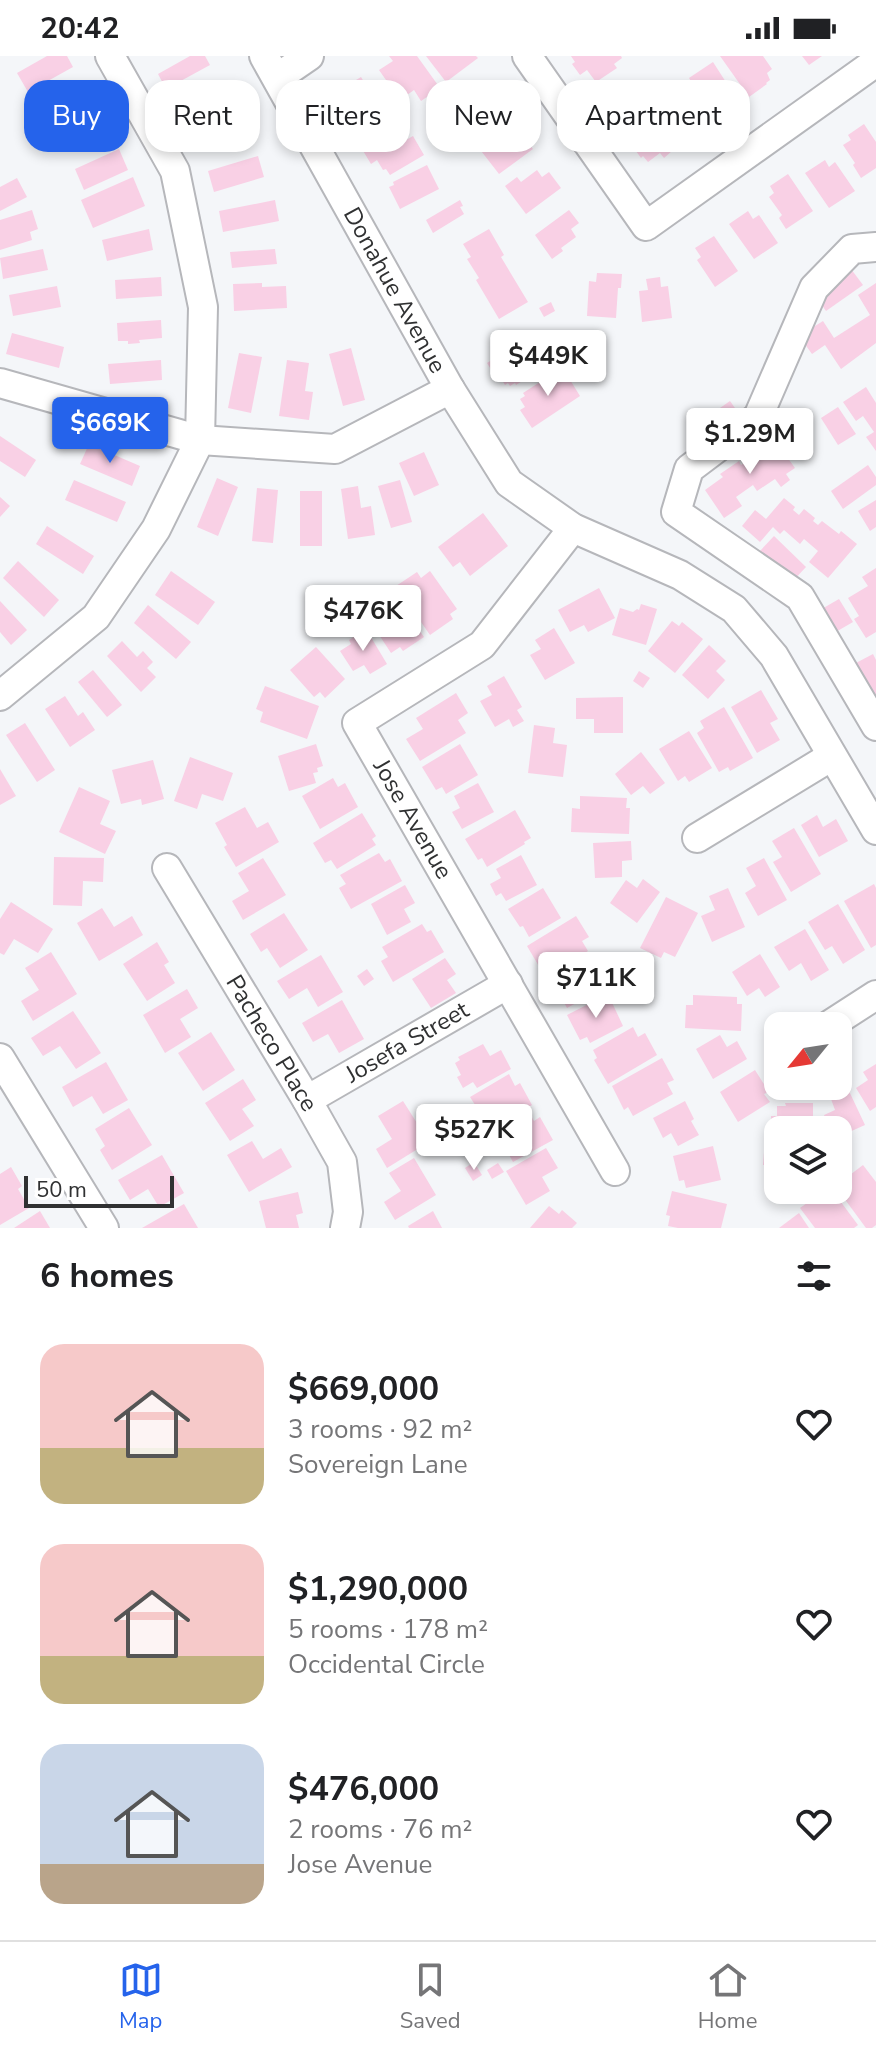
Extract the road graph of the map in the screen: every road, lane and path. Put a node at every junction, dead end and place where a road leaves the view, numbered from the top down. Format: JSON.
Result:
{"nodes":[{"id":1,"x":110,"y":56,"type":"edge"},
{"id":2,"x":309,"y":56,"type":"edge"},
{"id":3,"x":527,"y":56,"type":"edge"},
{"id":4,"x":876,"y":62,"type":"edge"},
{"id":5,"x":270,"y":67,"type":"edge"},
{"id":6,"x":876,"y":247,"type":"edge"},
{"id":7,"x":0,"y":383,"type":"edge"},
{"id":8,"x":450,"y":389,"type":"junction"},
{"id":9,"x":200,"y":440,"type":"junction"},
{"id":10,"x":573,"y":528,"type":"junction"},
{"id":11,"x":0,"y":696,"type":"edge"},
{"id":12,"x":876,"y":726,"type":"edge"},
{"id":13,"x":832,"y":756,"type":"junction"},
{"id":14,"x":876,"y":830,"type":"edge"},
{"id":15,"x":697,"y":838,"type":"dead end"},
{"id":16,"x":167,"y":868,"type":"dead end"},
{"id":17,"x":508,"y":984,"type":"junction"},
{"id":18,"x":876,"y":995,"type":"edge"},
{"id":19,"x":850,"y":1012,"type":"edge"},
{"id":20,"x":0,"y":1058,"type":"edge"},
{"id":21,"x":307,"y":1100,"type":"junction"},
{"id":22,"x":615,"y":1171,"type":"dead end"},
{"id":23,"x":104,"y":1228,"type":"edge"},
{"id":24,"x":345,"y":1228,"type":"edge"}],
"edges":[{"from":1,"to":9,"type":"street"},
{"from":2,"to":5,"type":"street"},
{"from":3,"to":4,"type":"street"},
{"from":5,"to":8,"type":"street","name":"Donahue Avenue"},
{"from":6,"to":12,"type":"street"},
{"from":7,"to":9,"type":"street"},
{"from":8,"to":9,"type":"street"},
{"from":8,"to":10,"type":"street","name":"Donahue Avenue"},
{"from":9,"to":11,"type":"street"},
{"from":10,"to":13,"type":"street","name":"Donahue Avenue"},
{"from":10,"to":17,"type":"street","name":"Jose Avenue"},
{"from":13,"to":14,"type":"street","name":"Donahue Avenue"},
{"from":13,"to":15,"type":"street"},
{"from":16,"to":21,"type":"street","name":"Pacheco Place"},
{"from":17,"to":21,"type":"street","name":"Josefa Street"},
{"from":17,"to":22,"type":"street","name":"Jose Avenue"},
{"from":18,"to":19,"type":"street"},
{"from":20,"to":23,"type":"street"},
{"from":21,"to":24,"type":"street","name":"Pacheco Place"}]}
